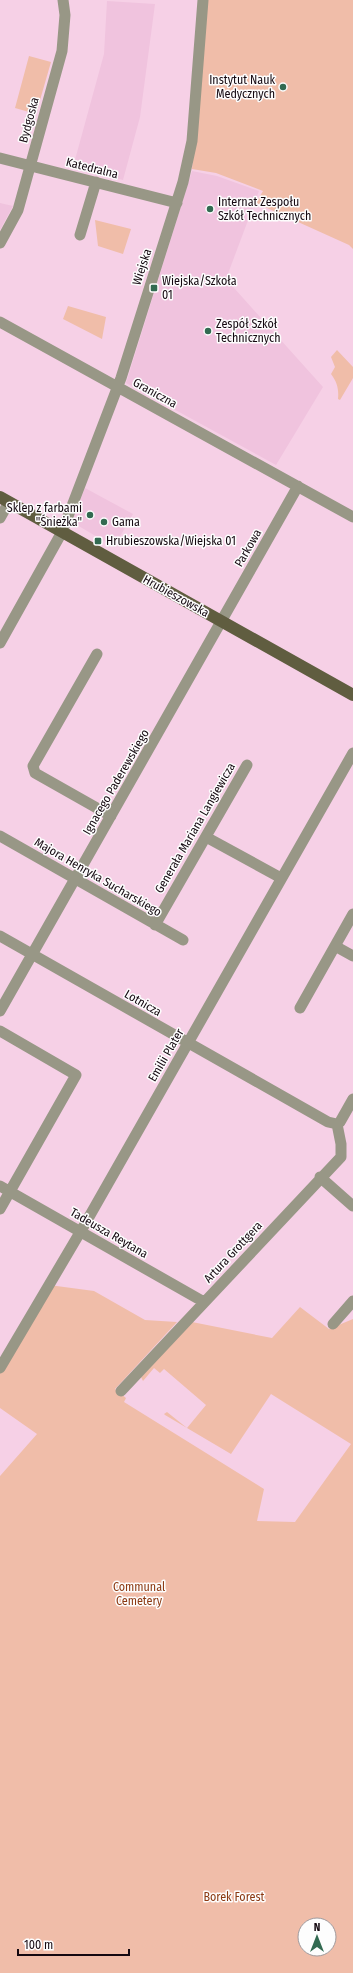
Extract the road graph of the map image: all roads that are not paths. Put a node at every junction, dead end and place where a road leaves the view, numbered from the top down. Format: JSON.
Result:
{"nodes":[{"id":1,"x":63,"y":0,"type":"edge"},
{"id":2,"x":203,"y":0,"type":"edge"},
{"id":3,"x":0,"y":158,"type":"edge"},
{"id":4,"x":31,"y":165,"type":"junction"},
{"id":5,"x":96,"y":182,"type":"junction"},
{"id":6,"x":177,"y":203,"type":"junction"},
{"id":7,"x":80,"y":235,"type":"dead end"},
{"id":8,"x":0,"y":243,"type":"edge"},
{"id":9,"x":0,"y":322,"type":"edge"},
{"id":10,"x":117,"y":387,"type":"junction"},
{"id":11,"x":298,"y":486,"type":"junction"},
{"id":12,"x":5,"y":499,"type":"edge"},
{"id":13,"x":353,"y":517,"type":"edge"},
{"id":14,"x":0,"y":518,"type":"edge"},
{"id":15,"x":62,"y":532,"type":"junction"},
{"id":16,"x":221,"y":622,"type":"junction"},
{"id":17,"x":0,"y":643,"type":"edge"},
{"id":18,"x":97,"y":654,"type":"dead end"},
{"id":19,"x":353,"y":695,"type":"edge"},
{"id":20,"x":353,"y":753,"type":"edge"},
{"id":21,"x":247,"y":765,"type":"dead end"},
{"id":22,"x":111,"y":816,"type":"junction"},
{"id":23,"x":0,"y":836,"type":"edge"},
{"id":24,"x":206,"y":837,"type":"junction"},
{"id":25,"x":281,"y":878,"type":"junction"},
{"id":26,"x":75,"y":880,"type":"junction"},
{"id":27,"x":353,"y":914,"type":"edge"},
{"id":28,"x":155,"y":926,"type":"junction"},
{"id":29,"x":0,"y":936,"type":"edge"},
{"id":30,"x":183,"y":940,"type":"dead end"},
{"id":31,"x":335,"y":946,"type":"junction"},
{"id":32,"x":32,"y":955,"type":"junction"},
{"id":33,"x":353,"y":956,"type":"edge"},
{"id":34,"x":300,"y":1008,"type":"dead end"},
{"id":35,"x":0,"y":1011,"type":"edge"},
{"id":36,"x":0,"y":1031,"type":"edge"},
{"id":37,"x":188,"y":1043,"type":"junction"},
{"id":38,"x":353,"y":1099,"type":"edge"},
{"id":39,"x":337,"y":1124,"type":"junction"},
{"id":40,"x":320,"y":1177,"type":"junction"},
{"id":41,"x":0,"y":1186,"type":"edge"},
{"id":42,"x":10,"y":1192,"type":"junction"},
{"id":43,"x":353,"y":1206,"type":"edge"},
{"id":44,"x":0,"y":1209,"type":"edge"},
{"id":45,"x":80,"y":1231,"type":"junction"},
{"id":46,"x":353,"y":1301,"type":"edge"},
{"id":47,"x":204,"y":1302,"type":"junction"},
{"id":48,"x":332,"y":1324,"type":"dead end"},
{"id":49,"x":0,"y":1368,"type":"edge"},
{"id":50,"x":122,"y":1391,"type":"dead end"}],
"edges":[{"from":1,"to":4,"type":"street","name":"Bydgoska"},
{"from":2,"to":6,"type":"street","name":"Wiejska"},
{"from":3,"to":4,"type":"street","name":"Katedralna"},
{"from":4,"to":5,"type":"street","name":"Katedralna"},
{"from":4,"to":8,"type":"street","name":"Bydgoska"},
{"from":5,"to":6,"type":"street","name":"Katedralna"},
{"from":5,"to":7,"type":"street"},
{"from":6,"to":10,"type":"street","name":"Wiejska"},
{"from":9,"to":10,"type":"street","name":"Graniczna"},
{"from":10,"to":11,"type":"street","name":"Graniczna"},
{"from":10,"to":15,"type":"street","name":"Wiejska"},
{"from":11,"to":13,"type":"street","name":"Graniczna"},
{"from":11,"to":16,"type":"street","name":"Parkowa"},
{"from":12,"to":14,"type":"street"},
{"from":12,"to":15,"type":"main road","name":"Hrubieszowska"},
{"from":15,"to":16,"type":"main road","name":"Hrubieszowska"},
{"from":15,"to":17,"type":"street","name":"Wiejska"},
{"from":16,"to":19,"type":"main road","name":"Hrubieszowska"},
{"from":16,"to":22,"type":"street","name":"Ignacego Paderewskiego"},
{"from":18,"to":22,"type":"street"},
{"from":20,"to":25,"type":"street","name":"Emilii Plater"},
{"from":21,"to":24,"type":"street","name":"Generała Mariana Langiewicza"},
{"from":22,"to":26,"type":"street","name":"Ignacego Paderewskiego"},
{"from":23,"to":26,"type":"street","name":"Majora Henryka Sucharskiego"},
{"from":24,"to":25,"type":"street"},
{"from":24,"to":28,"type":"street","name":"Generała Mariana Langiewicza"},
{"from":25,"to":37,"type":"street","name":"Emilii Plater"},
{"from":26,"to":28,"type":"street","name":"Majora Henryka Sucharskiego"},
{"from":26,"to":32,"type":"street","name":"Ignacego Paderewskiego"},
{"from":27,"to":31,"type":"street"},
{"from":28,"to":30,"type":"street","name":"Majora Henryka Sucharskiego"},
{"from":29,"to":32,"type":"street","name":"Lotnicza"},
{"from":31,"to":33,"type":"street"},
{"from":31,"to":34,"type":"street"},
{"from":32,"to":35,"type":"street","name":"Ignacego Paderewskiego"},
{"from":32,"to":37,"type":"street","name":"Lotnicza"},
{"from":36,"to":42,"type":"street"},
{"from":37,"to":39,"type":"street","name":"Lotnicza"},
{"from":37,"to":45,"type":"street","name":"Emilii Plater"},
{"from":38,"to":39,"type":"street"},
{"from":39,"to":40,"type":"street","name":"Artura Grottgera"},
{"from":40,"to":43,"type":"street"},
{"from":40,"to":47,"type":"street","name":"Artura Grottgera"},
{"from":41,"to":42,"type":"street","name":"Tadeusza Reytana"},
{"from":42,"to":44,"type":"street"},
{"from":42,"to":45,"type":"street","name":"Tadeusza Reytana"},
{"from":45,"to":47,"type":"street","name":"Tadeusza Reytana"},
{"from":45,"to":49,"type":"street","name":"Emilii Plater"},
{"from":46,"to":48,"type":"street"},
{"from":47,"to":50,"type":"street","name":"Artura Grottgera"}]}
